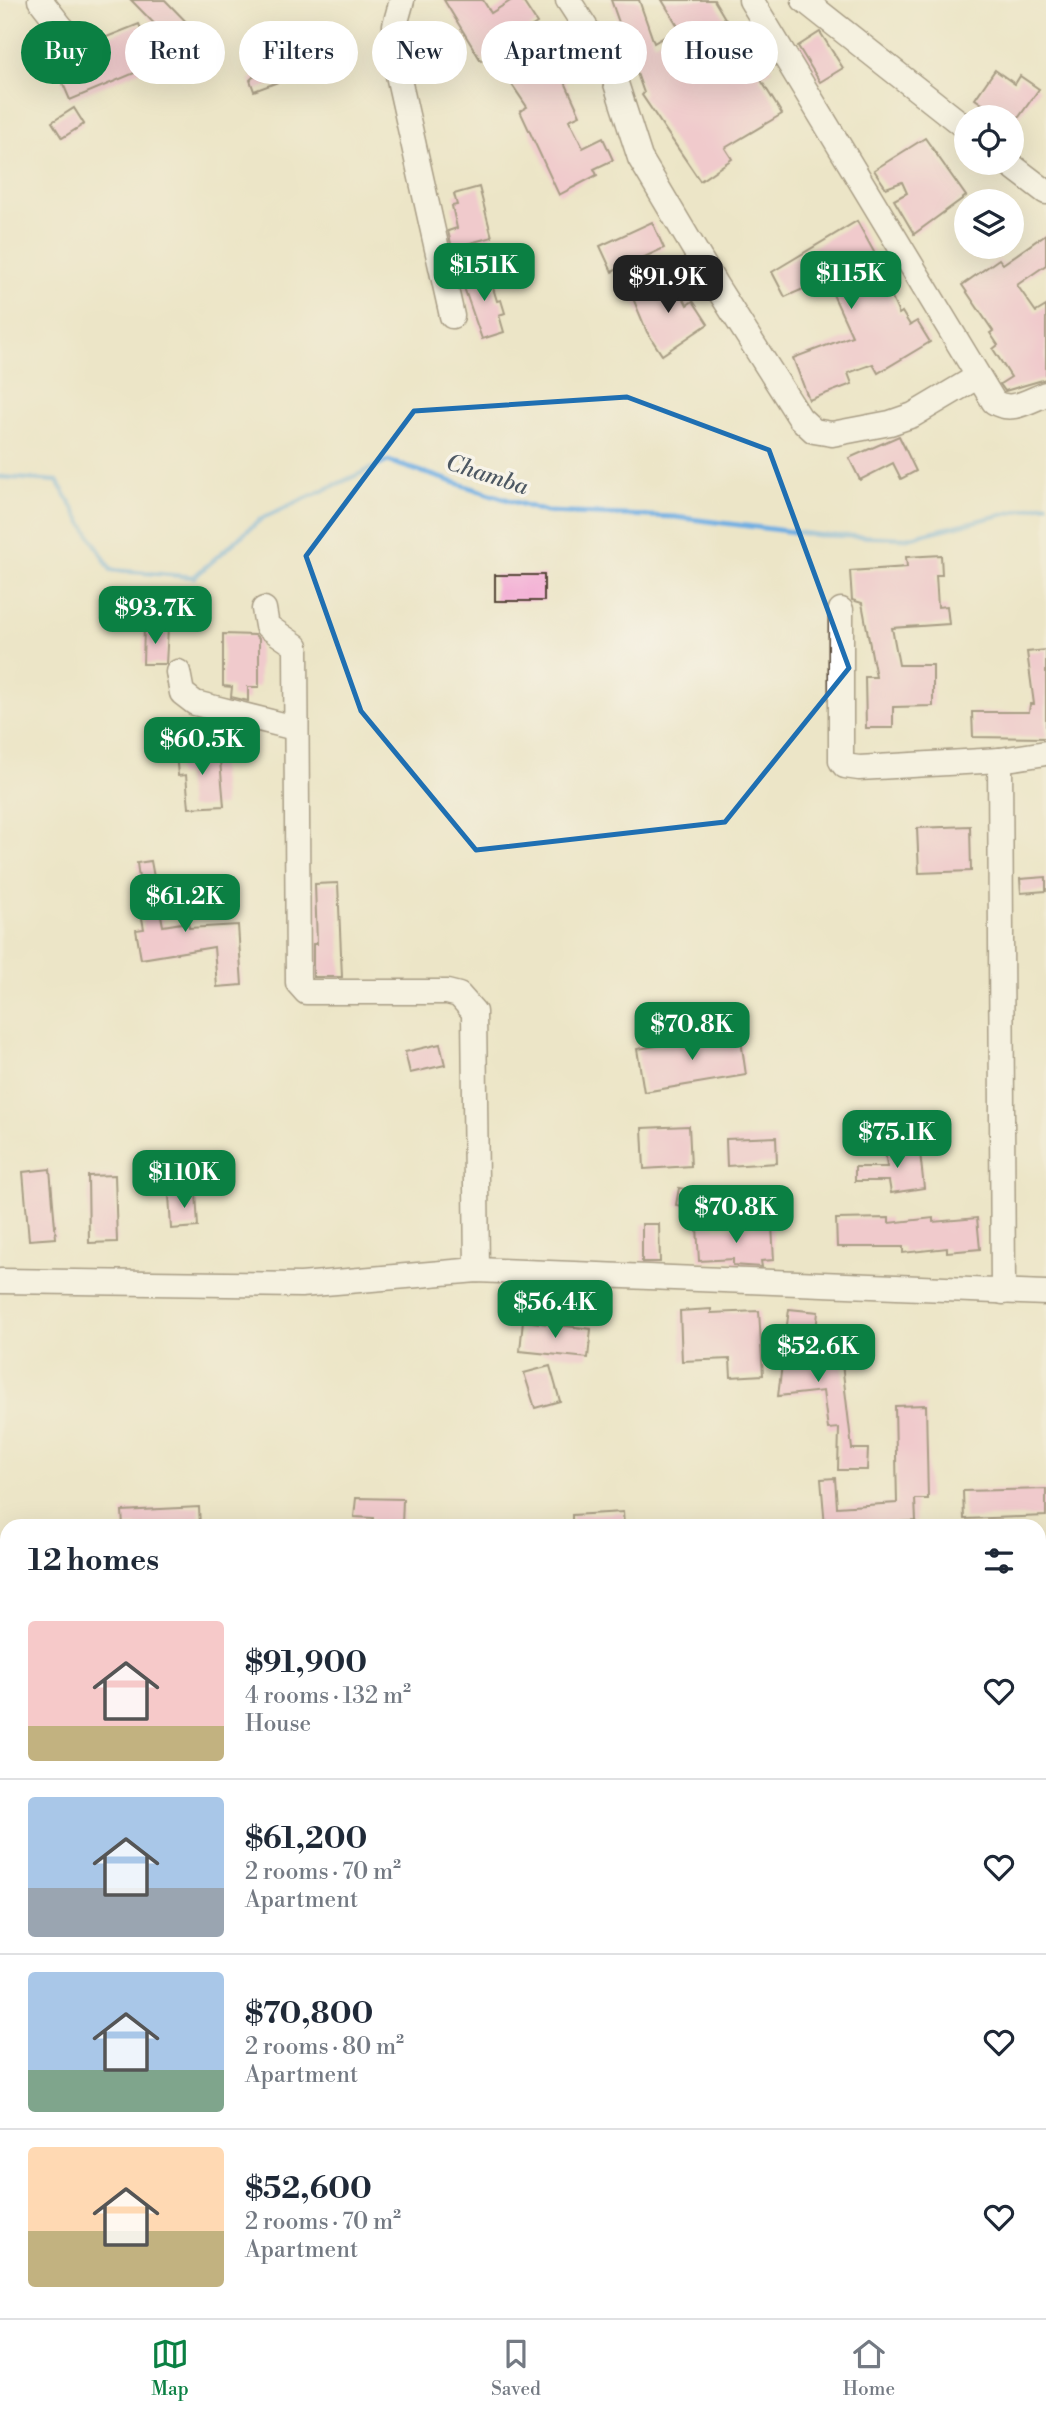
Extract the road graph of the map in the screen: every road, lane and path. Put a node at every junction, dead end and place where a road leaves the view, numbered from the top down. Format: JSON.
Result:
{"nodes":[{"id":1,"x":40,"y":0,"type":"edge"},
{"id":2,"x":402,"y":0,"type":"edge"},
{"id":3,"x":568,"y":0,"type":"edge"},
{"id":4,"x":751,"y":0,"type":"edge"},
{"id":5,"x":804,"y":0,"type":"edge"},
{"id":6,"x":56,"y":21,"type":"edge"},
{"id":7,"x":954,"y":119,"type":"edge"},
{"id":8,"x":1024,"y":175,"type":"edge"},
{"id":9,"x":1046,"y":192,"type":"edge"},
{"id":10,"x":452,"y":316,"type":"dead end"},
{"id":11,"x":977,"y":377,"type":"junction"},
{"id":12,"x":1046,"y":394,"type":"edge"},
{"id":13,"x":264,"y":610,"type":"dead end"},
{"id":14,"x":841,"y":610,"type":"dead end"},
{"id":15,"x":178,"y":672,"type":"dead end"},
{"id":16,"x":295,"y":725,"type":"junction"},
{"id":17,"x":1046,"y":753,"type":"edge"},
{"id":18,"x":1000,"y":760,"type":"junction"},
{"id":19,"x":477,"y":1270,"type":"junction"},
{"id":20,"x":0,"y":1281,"type":"edge"},
{"id":21,"x":1003,"y":1292,"type":"junction"},
{"id":22,"x":1046,"y":1293,"type":"edge"}],
"edges":[{"from":1,"to":6,"type":"street"},
{"from":2,"to":10,"type":"street"},
{"from":3,"to":11,"type":"street"},
{"from":4,"to":11,"type":"street"},
{"from":5,"to":7,"type":"street"},
{"from":8,"to":9,"type":"street"},
{"from":11,"to":12,"type":"street"},
{"from":13,"to":16,"type":"street"},
{"from":14,"to":18,"type":"street"},
{"from":15,"to":16,"type":"street"},
{"from":16,"to":19,"type":"street"},
{"from":17,"to":18,"type":"street"},
{"from":18,"to":21,"type":"street"},
{"from":19,"to":20,"type":"street"},
{"from":19,"to":21,"type":"street"},
{"from":21,"to":22,"type":"street"}]}
